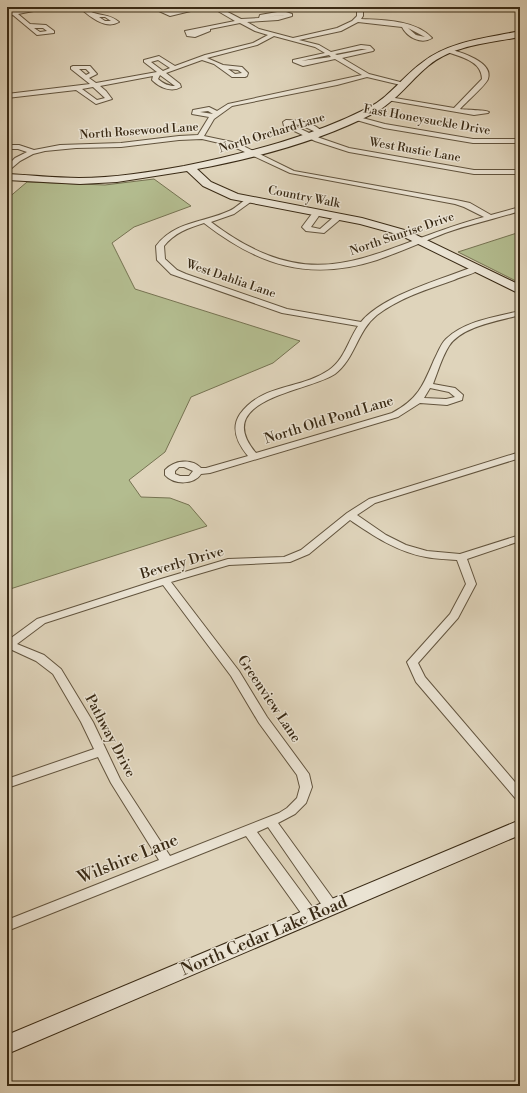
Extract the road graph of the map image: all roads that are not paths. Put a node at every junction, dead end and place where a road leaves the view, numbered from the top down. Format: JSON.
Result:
{"nodes":[{"id":1,"x":51,"y":7,"type":"edge"},
{"id":2,"x":82,"y":7,"type":"edge"},
{"id":3,"x":204,"y":7,"type":"edge"},
{"id":4,"x":214,"y":7,"type":"edge"},
{"id":5,"x":356,"y":7,"type":"edge"},
{"id":6,"x":186,"y":11,"type":"dead end"},
{"id":7,"x":14,"y":13,"type":"junction"},
{"id":8,"x":7,"y":14,"type":"edge"},
{"id":9,"x":92,"y":14,"type":"junction"},
{"id":10,"x":261,"y":19,"type":"dead end"},
{"id":11,"x":357,"y":20,"type":"junction"},
{"id":12,"x":241,"y":21,"type":"junction"},
{"id":13,"x":401,"y":25,"type":"dead end"},
{"id":14,"x":30,"y":26,"type":"junction"},
{"id":15,"x":204,"y":29,"type":"dead end"},
{"id":16,"x":274,"y":34,"type":"junction"},
{"id":17,"x":520,"y":34,"type":"edge"},
{"id":18,"x":295,"y":40,"type":"junction"},
{"id":19,"x":449,"y":51,"type":"junction"},
{"id":20,"x":331,"y":53,"type":"junction"},
{"id":21,"x":338,"y":57,"type":"junction"},
{"id":22,"x":201,"y":58,"type":"junction"},
{"id":23,"x":222,"y":67,"type":"junction"},
{"id":24,"x":175,"y":69,"type":"junction"},
{"id":25,"x":159,"y":74,"type":"junction"},
{"id":26,"x":368,"y":75,"type":"junction"},
{"id":27,"x":85,"y":77,"type":"junction"},
{"id":28,"x":406,"y":84,"type":"junction"},
{"id":29,"x":95,"y":85,"type":"junction"},
{"id":30,"x":77,"y":88,"type":"junction"},
{"id":31,"x":7,"y":96,"type":"edge"},
{"id":32,"x":389,"y":99,"type":"junction"},
{"id":33,"x":455,"y":110,"type":"junction"},
{"id":34,"x":486,"y":112,"type":"dead end"},
{"id":35,"x":355,"y":118,"type":"junction"},
{"id":36,"x":320,"y":132,"type":"junction"},
{"id":37,"x":309,"y":136,"type":"junction"},
{"id":38,"x":200,"y":137,"type":"junction"},
{"id":39,"x":520,"y":141,"type":"edge"},
{"id":40,"x":7,"y":147,"type":"edge"},
{"id":41,"x":34,"y":152,"type":"junction"},
{"id":42,"x":253,"y":153,"type":"junction"},
{"id":43,"x":7,"y":154,"type":"edge"},
{"id":44,"x":20,"y":158,"type":"junction"},
{"id":45,"x":190,"y":168,"type":"junction"},
{"id":46,"x":7,"y":170,"type":"edge"},
{"id":47,"x":520,"y":172,"type":"edge"},
{"id":48,"x":7,"y":177,"type":"edge"},
{"id":49,"x":250,"y":200,"type":"junction"},
{"id":50,"x":520,"y":209,"type":"edge"},
{"id":51,"x":317,"y":213,"type":"junction"},
{"id":52,"x":338,"y":217,"type":"junction"},
{"id":53,"x":491,"y":218,"type":"junction"},
{"id":54,"x":205,"y":221,"type":"junction"},
{"id":55,"x":421,"y":240,"type":"junction"},
{"id":56,"x":478,"y":268,"type":"junction"},
{"id":57,"x":520,"y":290,"type":"edge"},
{"id":58,"x":520,"y":313,"type":"edge"},
{"id":59,"x":363,"y":325,"type":"junction"},
{"id":60,"x":427,"y":385,"type":"junction"},
{"id":61,"x":420,"y":400,"type":"junction"},
{"id":62,"x":520,"y":455,"type":"edge"},
{"id":63,"x":254,"y":457,"type":"junction"},
{"id":64,"x":198,"y":471,"type":"dead end"},
{"id":65,"x":350,"y":516,"type":"junction"},
{"id":66,"x":520,"y":538,"type":"edge"},
{"id":67,"x":461,"y":558,"type":"junction"},
{"id":68,"x":165,"y":581,"type":"junction"},
{"id":69,"x":8,"y":645,"type":"edge"},
{"id":70,"x":101,"y":751,"type":"junction"},
{"id":71,"x":7,"y":784,"type":"edge"},
{"id":72,"x":520,"y":796,"type":"edge"},
{"id":73,"x":265,"y":822,"type":"junction"},
{"id":74,"x":520,"y":827,"type":"edge"},
{"id":75,"x":248,"y":829,"type":"junction"},
{"id":76,"x":166,"y":861,"type":"junction"},
{"id":77,"x":331,"y":907,"type":"junction"},
{"id":78,"x":311,"y":916,"type":"junction"},
{"id":79,"x":7,"y":926,"type":"edge"},
{"id":80,"x":7,"y":1045,"type":"edge"}],
"edges":[{"from":1,"to":7,"type":"street"},
{"from":2,"to":9,"type":"street"},
{"from":3,"to":6,"type":"street"},
{"from":4,"to":12,"type":"street"},
{"from":5,"to":11,"type":"street"},
{"from":7,"to":8,"type":"street"},
{"from":7,"to":14,"type":"street"},
{"from":9,"to":9,"type":"street"},
{"from":10,"to":12,"type":"street"},
{"from":11,"to":13,"type":"street"},
{"from":11,"to":18,"type":"street"},
{"from":12,"to":15,"type":"street"},
{"from":12,"to":16,"type":"street"},
{"from":14,"to":14,"type":"street"},
{"from":16,"to":18,"type":"street"},
{"from":16,"to":22,"type":"street"},
{"from":17,"to":19,"type":"street","name":"North Orchard Lane"},
{"from":18,"to":20,"type":"street"},
{"from":19,"to":28,"type":"street","name":"North Orchard Lane"},
{"from":19,"to":33,"type":"street"},
{"from":20,"to":21,"type":"street"},
{"from":20,"to":21,"type":"street"},
{"from":20,"to":21,"type":"street"},
{"from":21,"to":26,"type":"street"},
{"from":22,"to":23,"type":"street"},
{"from":22,"to":24,"type":"street"},
{"from":23,"to":23,"type":"street"},
{"from":24,"to":25,"type":"street"},
{"from":24,"to":25,"type":"street"},
{"from":25,"to":25,"type":"street"},
{"from":25,"to":29,"type":"street"},
{"from":26,"to":28,"type":"street"},
{"from":26,"to":38,"type":"street"},
{"from":27,"to":27,"type":"street"},
{"from":27,"to":29,"type":"street"},
{"from":28,"to":32,"type":"street","name":"North Orchard Lane"},
{"from":29,"to":30,"type":"street"},
{"from":29,"to":30,"type":"street"},
{"from":30,"to":31,"type":"street"},
{"from":32,"to":33,"type":"street"},
{"from":32,"to":35,"type":"street","name":"North Orchard Lane"},
{"from":33,"to":34,"type":"street"},
{"from":35,"to":36,"type":"street","name":"North Orchard Lane"},
{"from":35,"to":39,"type":"street","name":"East Honeysuckle Drive"},
{"from":36,"to":37,"type":"street","name":"North Orchard Lane"},
{"from":36,"to":37,"type":"street","name":"West Rustic Lane"},
{"from":37,"to":42,"type":"street","name":"North Orchard Lane"},
{"from":37,"to":47,"type":"street","name":"West Rustic Lane"},
{"from":38,"to":41,"type":"street","name":"North Rosewood Lane"},
{"from":38,"to":42,"type":"street","name":"North Rosewood Lane"},
{"from":40,"to":41,"type":"street"},
{"from":41,"to":44,"type":"street","name":"North Rosewood Lane"},
{"from":42,"to":45,"type":"street","name":"North Orchard Lane"},
{"from":42,"to":53,"type":"street","name":"North Rosewood Lane"},
{"from":43,"to":44,"type":"street"},
{"from":44,"to":46,"type":"street","name":"North Rosewood Lane"},
{"from":45,"to":48,"type":"street","name":"North Orchard Lane"},
{"from":45,"to":49,"type":"street","name":"Country Walk"},
{"from":49,"to":51,"type":"street","name":"Country Walk"},
{"from":49,"to":54,"type":"street"},
{"from":50,"to":53,"type":"street","name":"North Sunrise Drive"},
{"from":51,"to":52,"type":"street","name":"Country Walk"},
{"from":51,"to":52,"type":"street"},
{"from":52,"to":55,"type":"street","name":"Country Walk"},
{"from":53,"to":55,"type":"street","name":"North Sunrise Drive"},
{"from":54,"to":55,"type":"street","name":"North Sunrise Drive"},
{"from":54,"to":59,"type":"street","name":"West Dahlia Lane"},
{"from":55,"to":56,"type":"street","name":"Country Walk"},
{"from":56,"to":57,"type":"street","name":"Country Walk"},
{"from":56,"to":59,"type":"street"},
{"from":58,"to":60,"type":"street"},
{"from":59,"to":63,"type":"street"},
{"from":60,"to":61,"type":"street"},
{"from":60,"to":61,"type":"street"},
{"from":61,"to":63,"type":"street","name":"North Old Pond Lane"},
{"from":62,"to":65,"type":"street","name":"Beverly Drive"},
{"from":63,"to":64,"type":"street","name":"North Old Pond Lane"},
{"from":65,"to":67,"type":"street"},
{"from":65,"to":68,"type":"street","name":"Beverly Drive"},
{"from":66,"to":67,"type":"street"},
{"from":67,"to":72,"type":"street"},
{"from":68,"to":69,"type":"street","name":"Beverly Drive"},
{"from":68,"to":73,"type":"street","name":"Greenview Lane"},
{"from":69,"to":70,"type":"street","name":"Pathway Drive"},
{"from":70,"to":71,"type":"street"},
{"from":70,"to":76,"type":"street","name":"Pathway Drive"},
{"from":73,"to":75,"type":"street","name":"Wilshire Lane"},
{"from":73,"to":77,"type":"street"},
{"from":74,"to":77,"type":"street","name":"North Cedar Lake Road"},
{"from":75,"to":76,"type":"street","name":"Wilshire Lane"},
{"from":75,"to":78,"type":"street"},
{"from":76,"to":79,"type":"street","name":"Wilshire Lane"},
{"from":77,"to":78,"type":"street","name":"North Cedar Lake Road"},
{"from":78,"to":80,"type":"street","name":"North Cedar Lake Road"}]}
